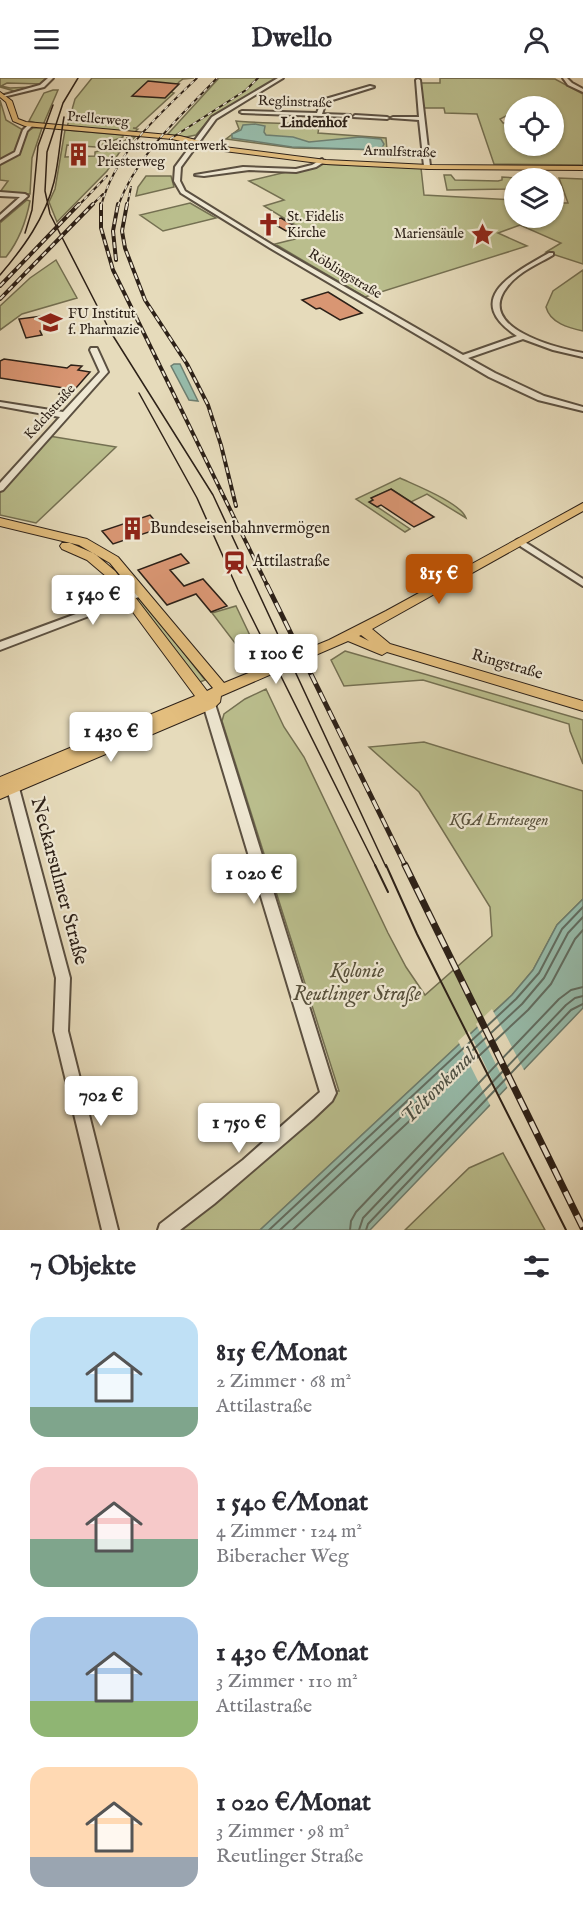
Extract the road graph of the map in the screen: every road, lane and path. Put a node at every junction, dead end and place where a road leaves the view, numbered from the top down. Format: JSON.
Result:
{"nodes":[{"id":1,"x":51,"y":78,"type":"edge"},
{"id":2,"x":281,"y":78,"type":"edge"},
{"id":3,"x":565,"y":78,"type":"edge"},
{"id":4,"x":418,"y":80,"type":"dead end"},
{"id":5,"x":372,"y":87,"type":"dead end"},
{"id":6,"x":583,"y":91,"type":"edge"},
{"id":7,"x":3,"y":93,"type":"edge"},
{"id":8,"x":225,"y":110,"type":"junction"},
{"id":9,"x":235,"y":111,"type":"dead end"},
{"id":10,"x":242,"y":112,"type":"dead end"},
{"id":11,"x":320,"y":115,"type":"junction"},
{"id":12,"x":387,"y":118,"type":"dead end"},
{"id":13,"x":393,"y":118,"type":"dead end"},
{"id":14,"x":421,"y":119,"type":"junction"},
{"id":15,"x":31,"y":125,"type":"junction"},
{"id":16,"x":196,"y":142,"type":"junction"},
{"id":17,"x":322,"y":161,"type":"junction"},
{"id":18,"x":0,"y":162,"type":"edge"},
{"id":19,"x":427,"y":166,"type":"junction"},
{"id":20,"x":583,"y":168,"type":"edge"},
{"id":21,"x":198,"y":175,"type":"dead end"},
{"id":22,"x":0,"y":194,"type":"edge"},
{"id":23,"x":0,"y":218,"type":"edge"},
{"id":24,"x":551,"y":254,"type":"dead end"},
{"id":25,"x":522,"y":337,"type":"junction"},
{"id":26,"x":94,"y":350,"type":"dead end"},
{"id":27,"x":583,"y":355,"type":"edge"},
{"id":28,"x":462,"y":358,"type":"junction"},
{"id":29,"x":0,"y":404,"type":"edge"},
{"id":30,"x":583,"y":409,"type":"edge"},
{"id":31,"x":65,"y":415,"type":"junction"},
{"id":32,"x":0,"y":488,"type":"edge"},
{"id":33,"x":583,"y":506,"type":"edge"},
{"id":34,"x":0,"y":522,"type":"edge"},
{"id":35,"x":0,"y":530,"type":"edge"},
{"id":36,"x":520,"y":542,"type":"junction"},
{"id":37,"x":583,"y":583,"type":"edge"},
{"id":38,"x":135,"y":595,"type":"junction"},
{"id":39,"x":363,"y":629,"type":"junction"},
{"id":40,"x":349,"y":636,"type":"junction"},
{"id":41,"x":0,"y":646,"type":"edge"},
{"id":42,"x":422,"y":659,"type":"junction"},
{"id":43,"x":223,"y":691,"type":"junction"},
{"id":44,"x":206,"y":700,"type":"junction"},
{"id":45,"x":583,"y":706,"type":"edge"},
{"id":46,"x":5,"y":786,"type":"edge"},
{"id":47,"x":110,"y":1230,"type":"edge"},
{"id":48,"x":166,"y":1230,"type":"edge"}],
"edges":[{"from":1,"to":7,"type":"street"},
{"from":2,"to":8,"type":"street","name":"Röblingstraße"},
{"from":3,"to":6,"type":"street"},
{"from":4,"to":14,"type":"street"},
{"from":5,"to":11,"type":"street"},
{"from":7,"to":15,"type":"main road","name":"Prellerweg"},
{"from":8,"to":9,"type":"street","name":"Reglinstraße"},
{"from":8,"to":16,"type":"street","name":"Röblingstraße"},
{"from":10,"to":11,"type":"street","name":"Reglinstraße"},
{"from":11,"to":12,"type":"street","name":"Reglinstraße"},
{"from":13,"to":14,"type":"street"},
{"from":14,"to":19,"type":"street"},
{"from":15,"to":16,"type":"main road","name":"Prellerweg"},
{"from":15,"to":18,"type":"street"},
{"from":16,"to":17,"type":"main road","name":"Arnulfstraße"},
{"from":16,"to":28,"type":"street","name":"Röblingstraße"},
{"from":17,"to":19,"type":"main road","name":"Arnulfstraße"},
{"from":17,"to":21,"type":"street"},
{"from":19,"to":20,"type":"main road","name":"Arnulfstraße"},
{"from":22,"to":23,"type":"street"},
{"from":24,"to":25,"type":"street"},
{"from":25,"to":27,"type":"street"},
{"from":25,"to":28,"type":"street"},
{"from":26,"to":31,"type":"street","name":"Kelchstraße"},
{"from":28,"to":30,"type":"street","name":"Röblingstraße"},
{"from":29,"to":31,"type":"street"},
{"from":31,"to":32,"type":"street","name":"Kelchstraße"},
{"from":33,"to":36,"type":"main road"},
{"from":34,"to":38,"type":"main road"},
{"from":35,"to":38,"type":"main road"},
{"from":36,"to":37,"type":"street"},
{"from":36,"to":39,"type":"main road"},
{"from":38,"to":41,"type":"street"},
{"from":38,"to":43,"type":"main road"},
{"from":38,"to":44,"type":"main road"},
{"from":39,"to":40,"type":"main road"},
{"from":39,"to":42,"type":"main road","name":"Ringstraße"},
{"from":40,"to":42,"type":"main road","name":"Ringstraße"},
{"from":40,"to":43,"type":"main road"},
{"from":42,"to":45,"type":"main road","name":"Ringstraße"},
{"from":43,"to":44,"type":"main road"},
{"from":44,"to":46,"type":"main road"},
{"from":44,"to":48,"type":"street"},
{"from":46,"to":47,"type":"street","name":"Neckarsulmer Straße"}]}
